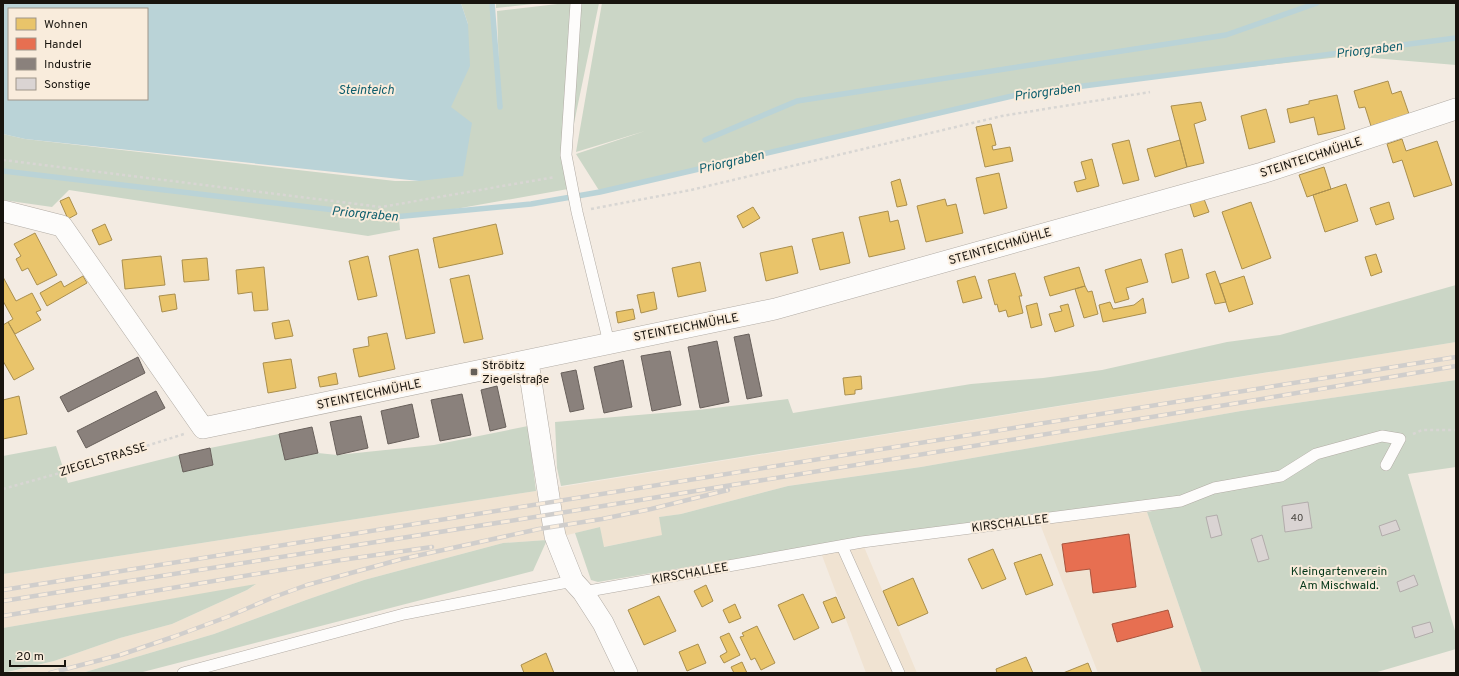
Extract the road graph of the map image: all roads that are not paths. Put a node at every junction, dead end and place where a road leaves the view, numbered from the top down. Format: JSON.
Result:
{"nodes":[{"id":1,"x":576,"y":3,"type":"edge"},
{"id":2,"x":1456,"y":109,"type":"edge"},
{"id":3,"x":3,"y":211,"type":"edge"},
{"id":4,"x":609,"y":343,"type":"junction"},
{"id":5,"x":528,"y":362,"type":"junction"},
{"id":6,"x":1386,"y":465,"type":"dead end"},
{"id":7,"x":842,"y":546,"type":"junction"},
{"id":8,"x":578,"y":587,"type":"junction"},
{"id":9,"x":183,"y":673,"type":"edge"},
{"id":10,"x":627,"y":673,"type":"edge"},
{"id":11,"x":899,"y":673,"type":"edge"}],
"edges":[{"from":1,"to":4,"type":"lane"},
{"from":2,"to":4,"type":"street","name":"STEINTEICHMÜHLE"},
{"from":3,"to":5,"type":"street","name":"STEINTEICHMÜHLE"},
{"from":4,"to":5,"type":"street","name":"STEINTEICHMÜHLE"},
{"from":5,"to":8,"type":"street"},
{"from":6,"to":7,"type":"lane","name":"KIRSCHALLEE"},
{"from":7,"to":8,"type":"lane","name":"KIRSCHALLEE"},
{"from":7,"to":11,"type":"lane"},
{"from":8,"to":9,"type":"lane","name":"KIRSCHALLEE"},
{"from":8,"to":10,"type":"street"}]}
